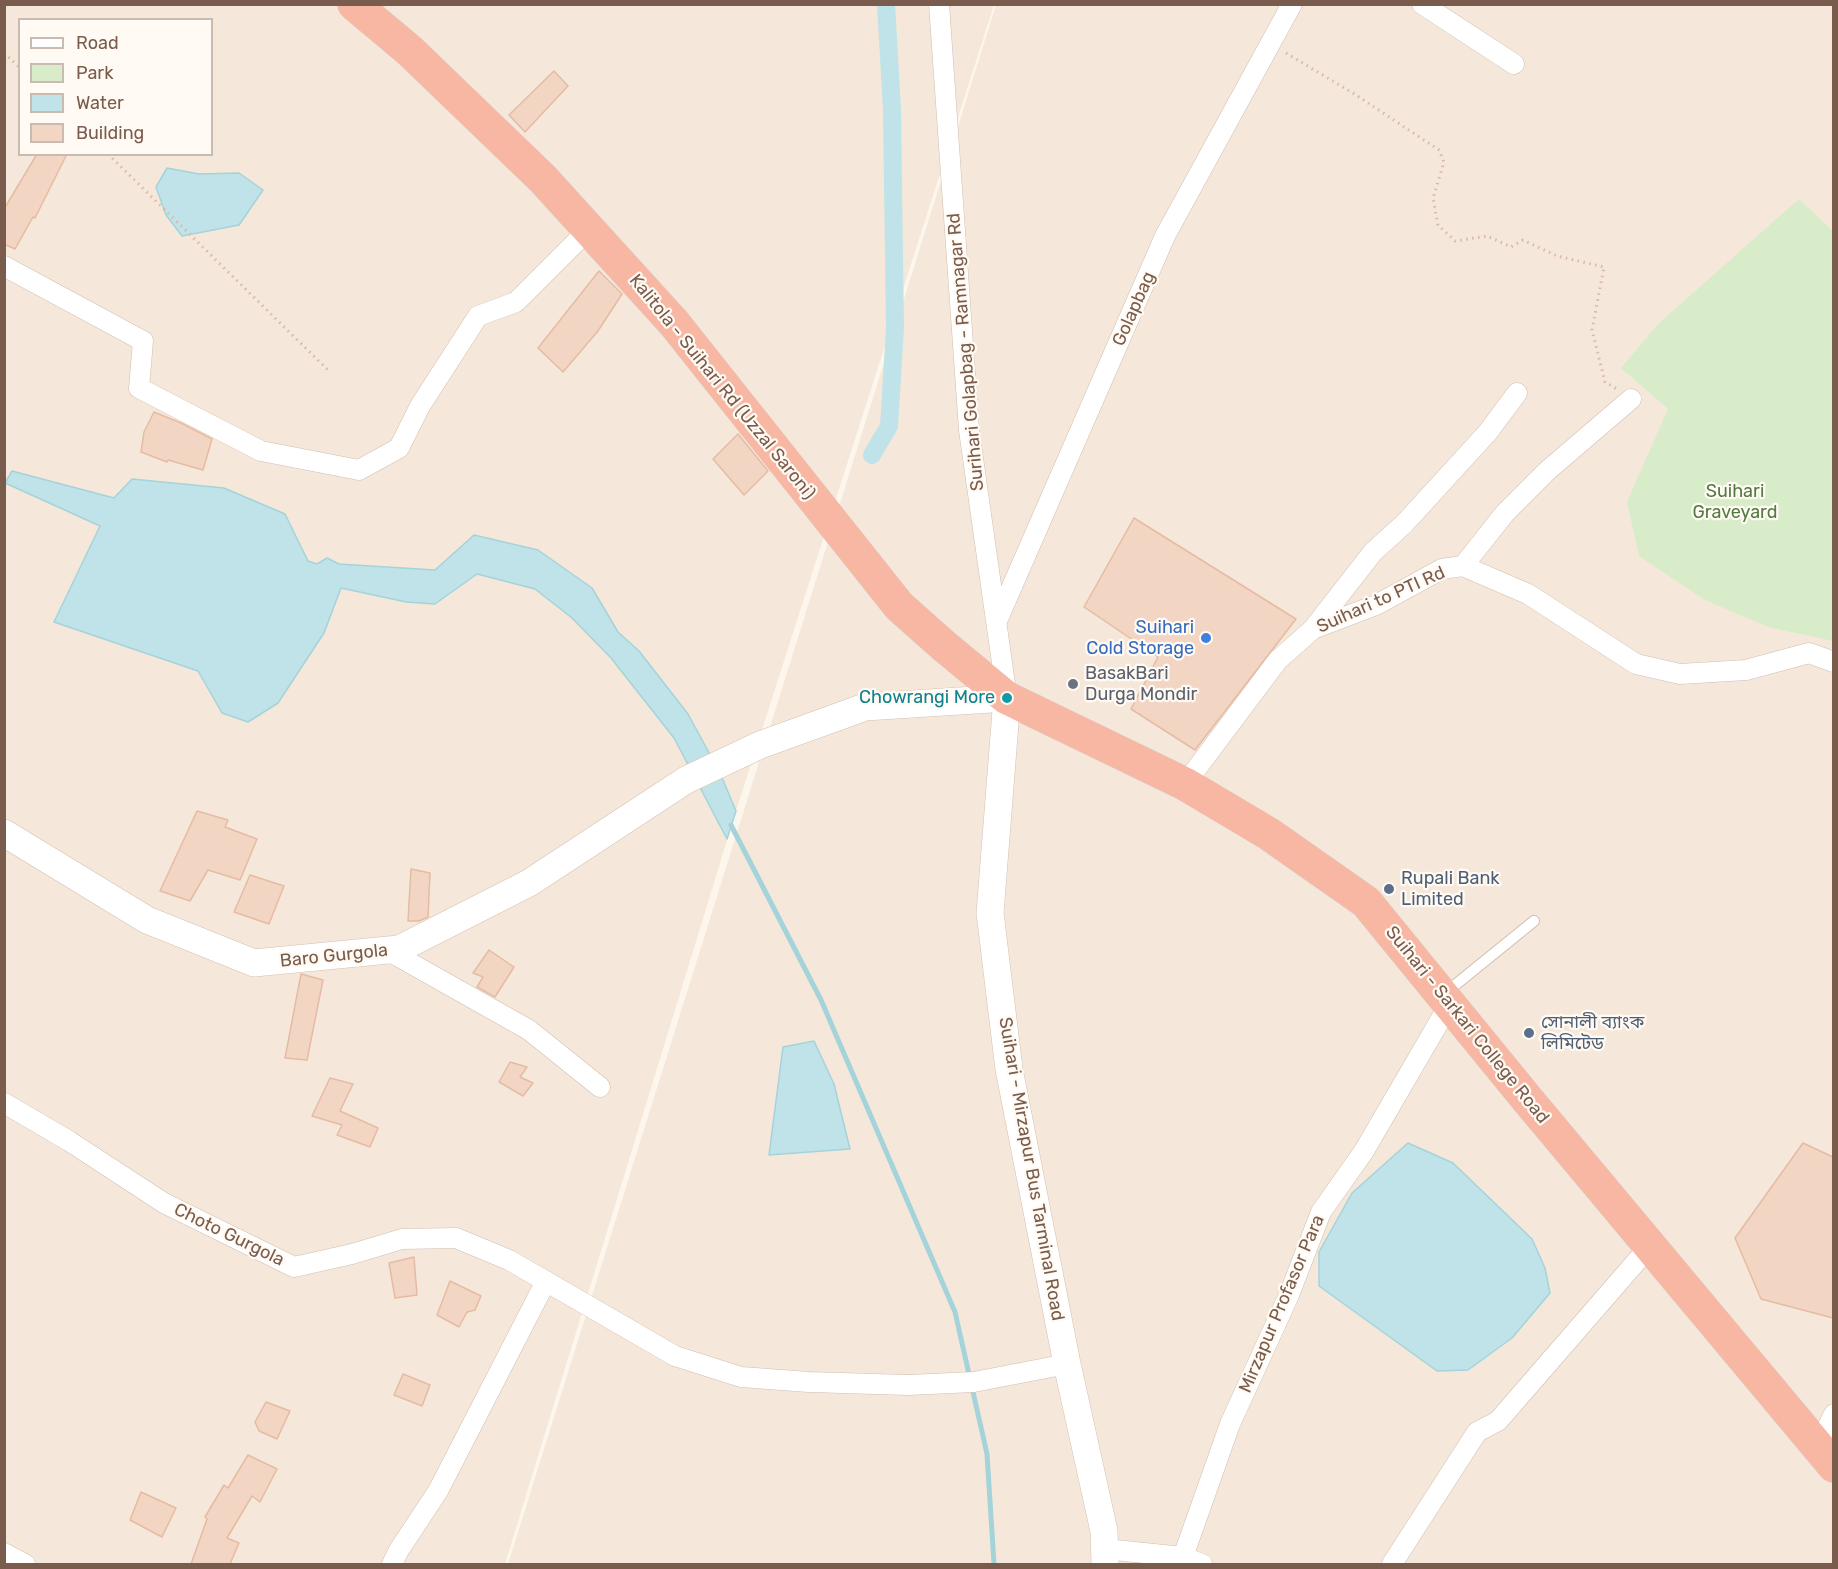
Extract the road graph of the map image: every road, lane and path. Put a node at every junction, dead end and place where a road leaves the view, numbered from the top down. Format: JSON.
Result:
{"nodes":[{"id":1,"x":354,"y":4,"type":"edge"},
{"id":2,"x":939,"y":4,"type":"edge"},
{"id":3,"x":1292,"y":4,"type":"edge"},
{"id":4,"x":1422,"y":4,"type":"edge"},
{"id":5,"x":1270,"y":44,"type":"junction"},
{"id":6,"x":4,"y":53,"type":"edge"},
{"id":7,"x":1514,"y":64,"type":"dead end"},
{"id":8,"x":18,"y":66,"type":"edge"},
{"id":9,"x":110,"y":156,"type":"edge"},
{"id":10,"x":589,"y":229,"type":"junction"},
{"id":11,"x":4,"y":266,"type":"edge"},
{"id":12,"x":330,"y":372,"type":"dead end"},
{"id":13,"x":1517,"y":393,"type":"dead end"},
{"id":14,"x":1631,"y":399,"type":"joint"},
{"id":15,"x":1463,"y":566,"type":"junction"},
{"id":16,"x":996,"y":623,"type":"junction"},
{"id":17,"x":1313,"y":629,"type":"junction"},
{"id":18,"x":1833,"y":662,"type":"edge"},
{"id":19,"x":1007,"y":698,"type":"junction"},
{"id":20,"x":1185,"y":784,"type":"junction"},
{"id":21,"x":4,"y":833,"type":"edge"},
{"id":22,"x":1534,"y":921,"type":"dead end"},
{"id":23,"x":387,"y":950,"type":"junction"},
{"id":24,"x":1446,"y":1000,"type":"junction"},
{"id":25,"x":600,"y":1087,"type":"dead end"},
{"id":26,"x":4,"y":1103,"type":"edge"},
{"id":27,"x":1649,"y":1246,"type":"junction"},
{"id":28,"x":546,"y":1281,"type":"junction"},
{"id":29,"x":1067,"y":1364,"type":"junction"},
{"id":30,"x":1833,"y":1414,"type":"edge"},
{"id":31,"x":1826,"y":1456,"type":"edge"},
{"id":32,"x":4,"y":1553,"type":"edge"},
{"id":33,"x":1105,"y":1557,"type":"edge"},
{"id":34,"x":1183,"y":1557,"type":"junction"},
{"id":35,"x":25,"y":1564,"type":"edge"},
{"id":36,"x":392,"y":1564,"type":"edge"},
{"id":37,"x":1202,"y":1564,"type":"edge"},
{"id":38,"x":1392,"y":1564,"type":"edge"}],
"edges":[{"from":1,"to":10,"type":"highway","name":"Kalitola - Suihari Rd (Uzzal Saroni)"},
{"from":2,"to":16,"type":"street","name":"Surihari Golapbag - Ramnagar Rd"},
{"from":3,"to":5,"type":"street","name":"Golapbag"},
{"from":4,"to":7,"type":"street"},
{"from":5,"to":14,"type":"path"},
{"from":5,"to":16,"type":"street","name":"Golapbag"},
{"from":6,"to":8,"type":"path"},
{"from":9,"to":12,"type":"path"},
{"from":10,"to":11,"type":"street"},
{"from":10,"to":19,"type":"highway","name":"Kalitola - Suihari Rd (Uzzal Saroni)"},
{"from":13,"to":17,"type":"street"},
{"from":14,"to":15,"type":"street"},
{"from":15,"to":17,"type":"street","name":"Suihari to PTI Rd"},
{"from":15,"to":18,"type":"street","name":"Suihari to PTI Rd"},
{"from":16,"to":19,"type":"street","name":"Surihari Golapbag - Ramnagar Rd"},
{"from":17,"to":20,"type":"street","name":"Suihari to PTI Rd"},
{"from":19,"to":20,"type":"highway","name":"Suihari - Sarkari College Road"},
{"from":19,"to":23,"type":"street","name":"Baro Gurgola"},
{"from":19,"to":29,"type":"street","name":"Suihari - Mirzapur Bus Tarminal Road"},
{"from":20,"to":24,"type":"highway","name":"Suihari - Sarkari College Road"},
{"from":21,"to":23,"type":"street","name":"Baro Gurgola"},
{"from":22,"to":24,"type":"lane"},
{"from":23,"to":25,"type":"street"},
{"from":24,"to":27,"type":"highway","name":"Suihari - Sarkari College Road"},
{"from":24,"to":34,"type":"street","name":"Mirzapur Profasor Para"},
{"from":26,"to":28,"type":"street","name":"Choto Gurgola"},
{"from":27,"to":31,"type":"highway","name":"Suihari - Sarkari College Road"},
{"from":27,"to":38,"type":"street"},
{"from":28,"to":29,"type":"street","name":"Choto Gurgola"},
{"from":28,"to":36,"type":"street"},
{"from":29,"to":33,"type":"street","name":"Suihari - Mirzapur Bus Tarminal Road"},
{"from":30,"to":31,"type":"street"},
{"from":32,"to":35,"type":"street"},
{"from":33,"to":34,"type":"street"},
{"from":34,"to":37,"type":"street"}]}
